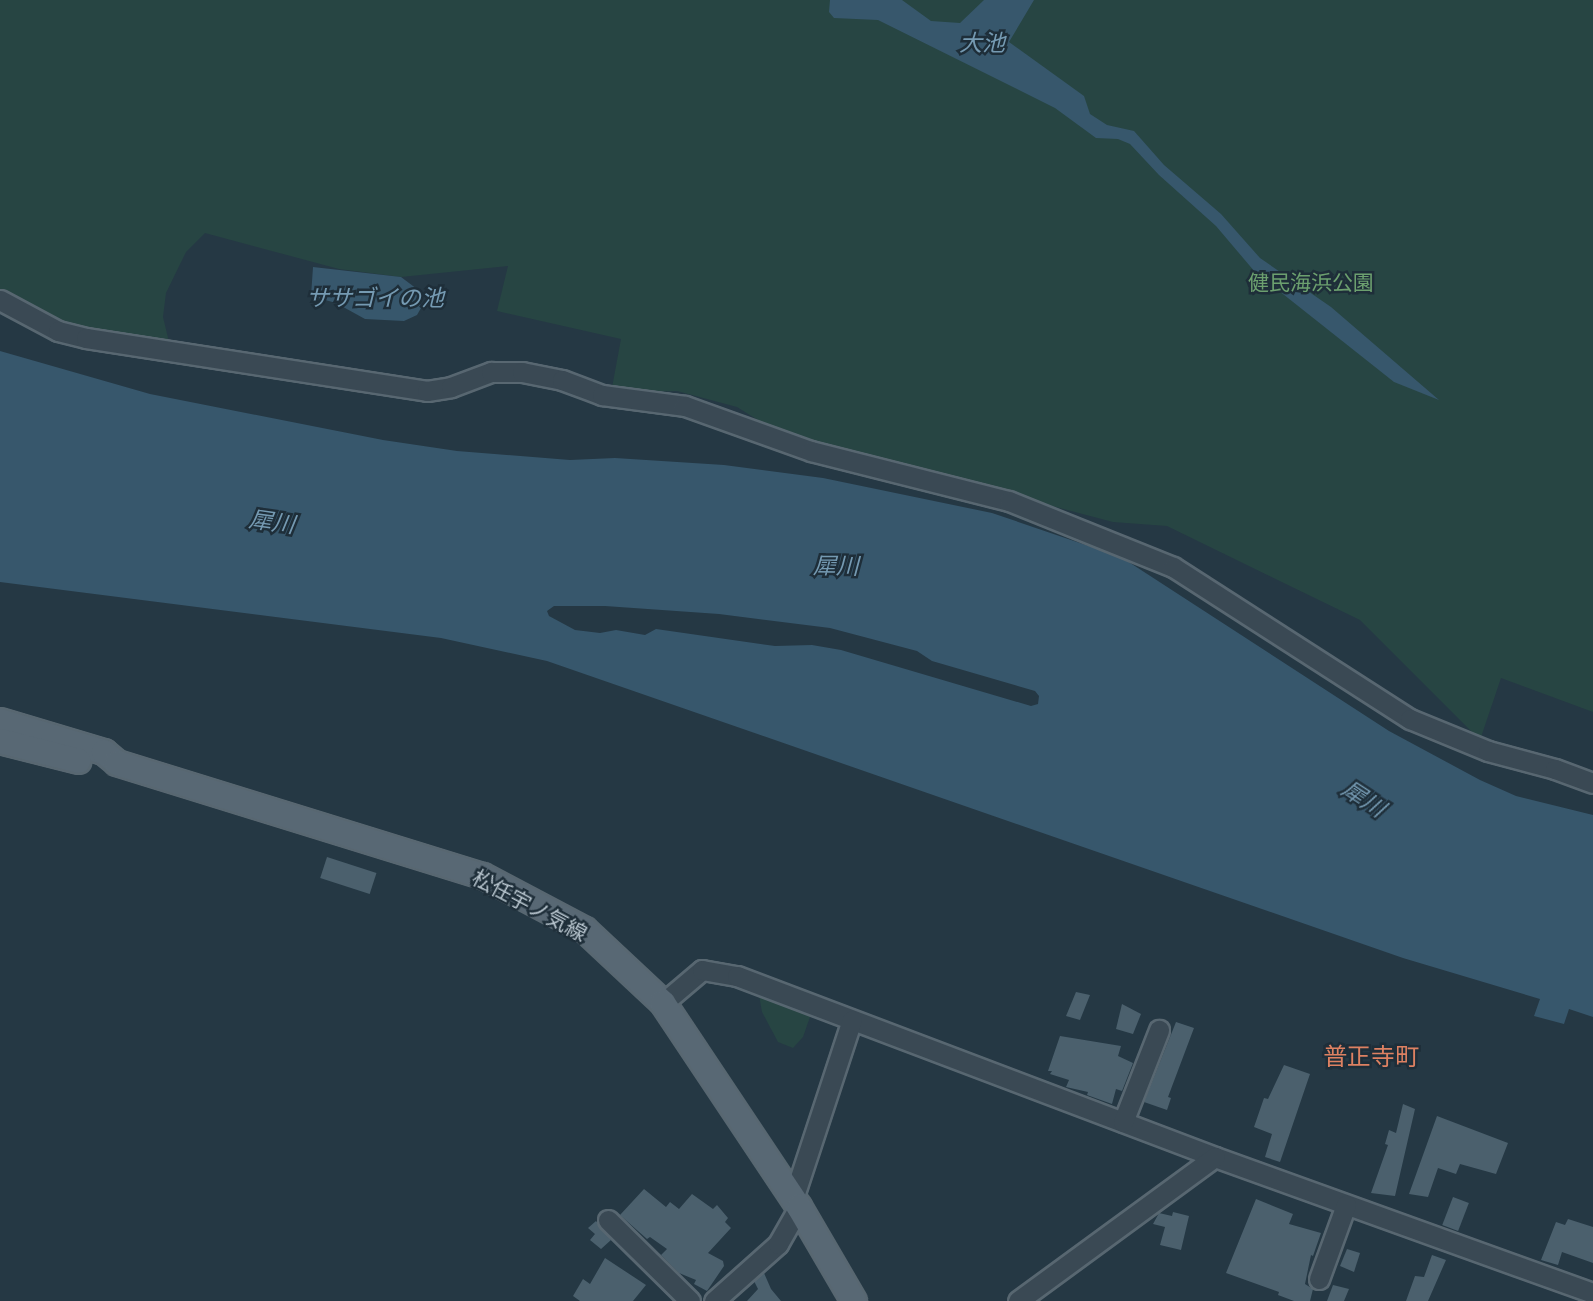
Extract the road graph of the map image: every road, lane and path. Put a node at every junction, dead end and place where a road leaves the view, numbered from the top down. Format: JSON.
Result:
{"nodes":[{"id":1,"x":0,"y":300,"type":"edge"},
{"id":2,"x":0,"y":721,"type":"edge"},
{"id":3,"x":0,"y":741,"type":"edge"},
{"id":4,"x":117,"y":763,"type":"junction"},
{"id":5,"x":1593,"y":783,"type":"edge"},
{"id":6,"x":663,"y":1003,"type":"junction"},
{"id":7,"x":852,"y":1020,"type":"junction"},
{"id":8,"x":1159,"y":1030,"type":"dead end"},
{"id":9,"x":1123,"y":1122,"type":"junction"},
{"id":10,"x":1215,"y":1157,"type":"junction"},
{"id":11,"x":796,"y":1203,"type":"junction"},
{"id":12,"x":1346,"y":1205,"type":"junction"},
{"id":13,"x":608,"y":1220,"type":"dead end"},
{"id":14,"x":1319,"y":1279,"type":"dead end"},
{"id":15,"x":1593,"y":1293,"type":"edge"},
{"id":16,"x":727,"y":1297,"type":"edge"},
{"id":17,"x":690,"y":1301,"type":"edge"},
{"id":18,"x":854,"y":1301,"type":"edge"},
{"id":19,"x":1018,"y":1301,"type":"edge"}],
"edges":[{"from":1,"to":5,"type":"street"},
{"from":2,"to":4,"type":"main road","name":"松任宇ノ気線"},
{"from":3,"to":4,"type":"main road","name":"松任宇ノ気線"},
{"from":4,"to":6,"type":"main road","name":"松任宇ノ気線"},
{"from":6,"to":7,"type":"street"},
{"from":6,"to":11,"type":"main road","name":"松任宇ノ気線"},
{"from":7,"to":9,"type":"street"},
{"from":7,"to":11,"type":"street"},
{"from":8,"to":9,"type":"street"},
{"from":9,"to":10,"type":"street"},
{"from":10,"to":12,"type":"street"},
{"from":10,"to":19,"type":"street"},
{"from":11,"to":16,"type":"street"},
{"from":11,"to":18,"type":"main road","name":"松任宇ノ気線"},
{"from":12,"to":14,"type":"street"},
{"from":12,"to":15,"type":"street"},
{"from":13,"to":17,"type":"street"}]}
